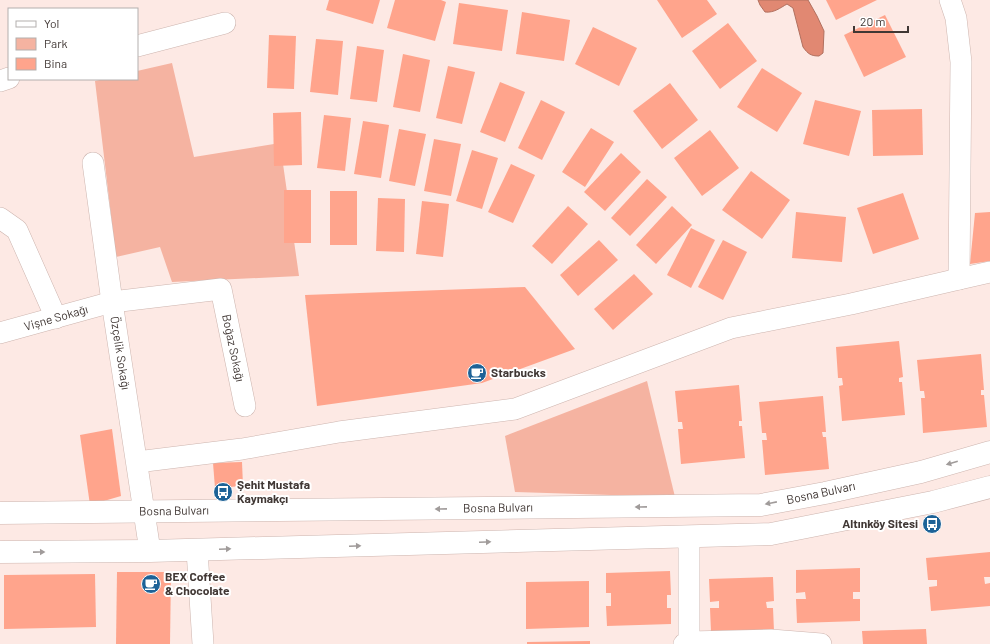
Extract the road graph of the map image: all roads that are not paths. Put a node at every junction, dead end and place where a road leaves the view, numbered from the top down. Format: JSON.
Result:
{"nodes":[{"id":1,"x":950,"y":0,"type":"edge"},
{"id":2,"x":225,"y":23,"type":"dead end"},
{"id":3,"x":138,"y":46,"type":"edge"},
{"id":4,"x":93,"y":163,"type":"dead end"},
{"id":5,"x":0,"y":218,"type":"edge"},
{"id":6,"x":990,"y":272,"type":"edge"},
{"id":7,"x":959,"y":278,"type":"junction"},
{"id":8,"x":221,"y":289,"type":"joint"},
{"id":9,"x":112,"y":302,"type":"junction"},
{"id":10,"x":56,"y":318,"type":"junction"},
{"id":11,"x":0,"y":333,"type":"edge"},
{"id":12,"x":245,"y":406,"type":"dead end"},
{"id":13,"x":990,"y":452,"type":"edge"},
{"id":14,"x":137,"y":462,"type":"junction"},
{"id":15,"x":990,"y":487,"type":"edge"},
{"id":16,"x":144,"y":512,"type":"junction"},
{"id":17,"x":0,"y":513,"type":"edge"},
{"id":18,"x":689,"y":537,"type":"junction"},
{"id":19,"x":197,"y":550,"type":"junction"},
{"id":20,"x":150,"y":551,"type":"junction"},
{"id":21,"x":0,"y":552,"type":"edge"},
{"id":22,"x":687,"y":643,"type":"edge"},
{"id":23,"x":203,"y":644,"type":"edge"},
{"id":24,"x":821,"y":644,"type":"edge"}],
"edges":[{"from":1,"to":7,"type":"street"},
{"from":2,"to":3,"type":"street"},
{"from":4,"to":9,"type":"street"},
{"from":5,"to":10,"type":"street"},
{"from":6,"to":7,"type":"street"},
{"from":7,"to":14,"type":"street"},
{"from":8,"to":9,"type":"street","name":"Özçelik Sokağı"},
{"from":8,"to":12,"type":"street","name":"Boğaz Sokağı"},
{"from":9,"to":10,"type":"street","name":"Vişne Sokağı"},
{"from":9,"to":14,"type":"street","name":"Özçelik Sokağı"},
{"from":10,"to":11,"type":"street","name":"Vişne Sokağı"},
{"from":13,"to":16,"type":"main road","name":"Bosna Bulvarı","one_way":true},
{"from":14,"to":16,"type":"street","name":"Özçelik Sokağı"},
{"from":15,"to":18,"type":"main road"},
{"from":16,"to":17,"type":"main road","name":"Bosna Bulvarı"},
{"from":16,"to":20,"type":"street","name":"Özçelik Sokağı"},
{"from":19,"to":18,"type":"main road","one_way":true},
{"from":18,"to":22,"type":"street"},
{"from":19,"to":20,"type":"main road"},
{"from":19,"to":23,"type":"street"},
{"from":21,"to":20,"type":"main road","one_way":true},
{"from":22,"to":24,"type":"street"}]}
